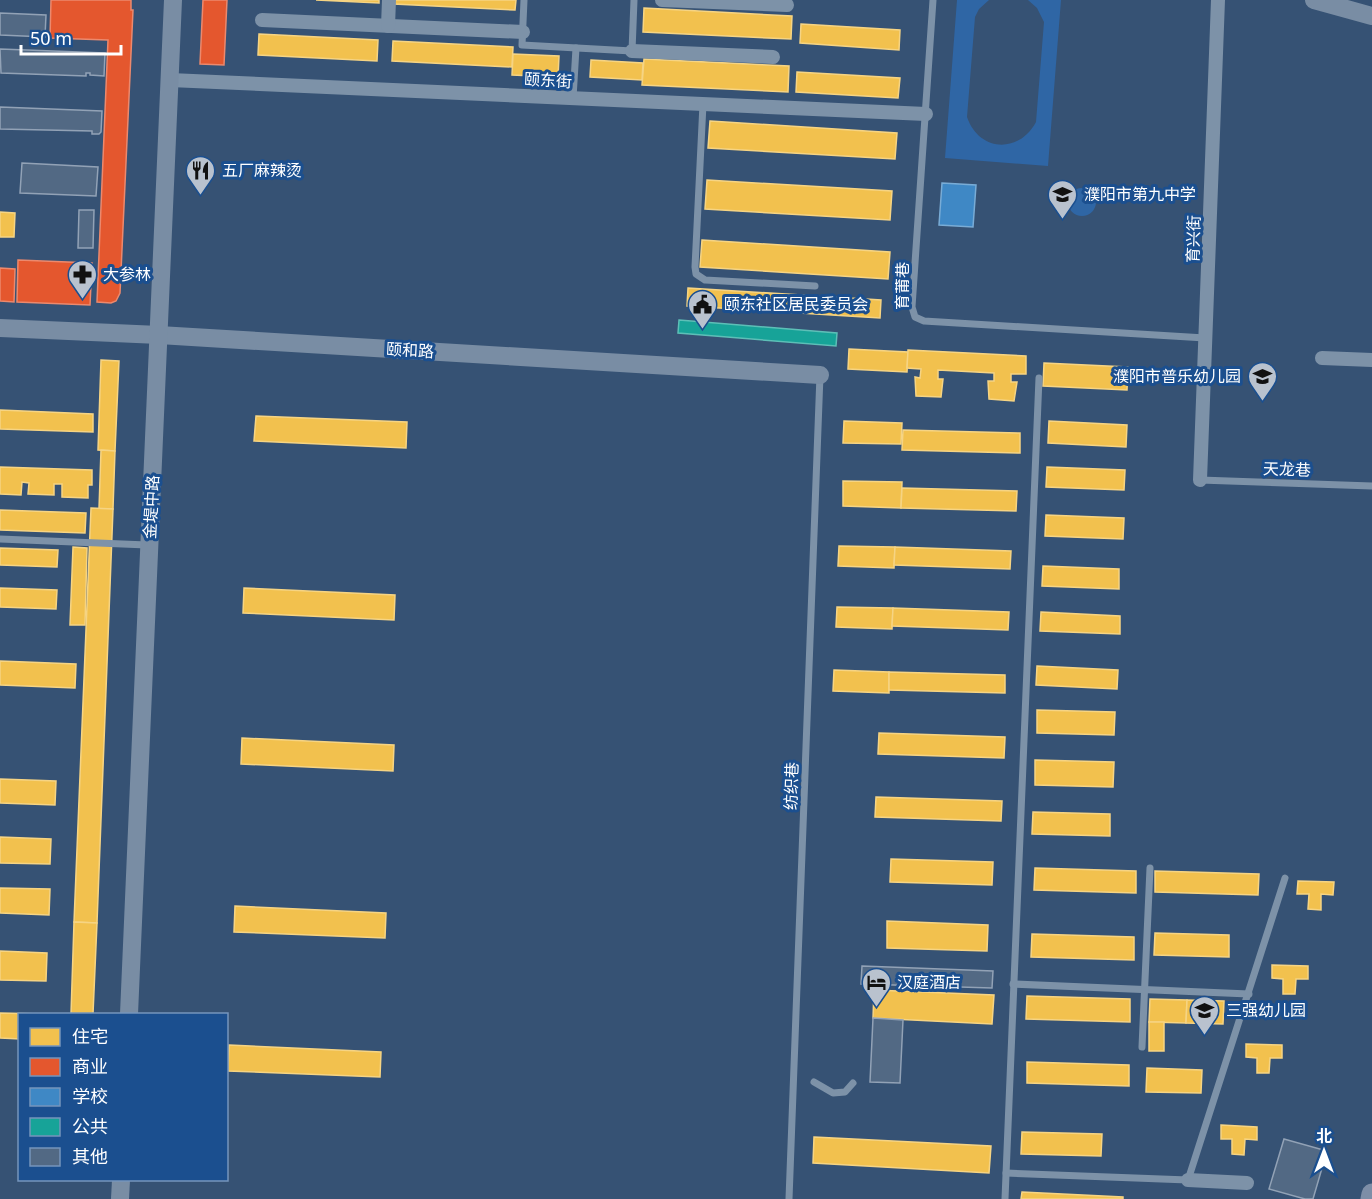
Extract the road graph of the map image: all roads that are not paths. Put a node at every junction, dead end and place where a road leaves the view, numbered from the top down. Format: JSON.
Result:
{"nodes":[{"id":1,"x":173,"y":0,"type":"edge"},
{"id":2,"x":389,"y":0,"type":"edge"},
{"id":3,"x":524,"y":0,"type":"edge"},
{"id":4,"x":634,"y":0,"type":"edge"},
{"id":5,"x":662,"y":0,"type":"edge"},
{"id":6,"x":933,"y":0,"type":"edge"},
{"id":7,"x":1218,"y":0,"type":"edge"},
{"id":8,"x":1314,"y":0,"type":"edge"},
{"id":9,"x":787,"y":5,"type":"dead end"},
{"id":10,"x":1372,"y":16,"type":"edge"},
{"id":11,"x":262,"y":20,"type":"dead end"},
{"id":12,"x":388,"y":26,"type":"junction"},
{"id":13,"x":523,"y":33,"type":"junction"},
{"id":14,"x":576,"y":48,"type":"junction"},
{"id":15,"x":632,"y":51,"type":"junction"},
{"id":16,"x":773,"y":57,"type":"dead end"},
{"id":17,"x":170,"y":80,"type":"junction"},
{"id":18,"x":573,"y":98,"type":"junction"},
{"id":19,"x":704,"y":104,"type":"junction"},
{"id":20,"x":926,"y":114,"type":"junction"},
{"id":21,"x":814,"y":286,"type":"dead end"},
{"id":22,"x":0,"y":328,"type":"edge"},
{"id":23,"x":159,"y":335,"type":"junction"},
{"id":24,"x":1205,"y":338,"type":"junction"},
{"id":25,"x":1322,"y":358,"type":"dead end"},
{"id":26,"x":1372,"y":360,"type":"edge"},
{"id":27,"x":820,"y":375,"type":"joint"},
{"id":28,"x":1039,"y":378,"type":"dead end"},
{"id":29,"x":1200,"y":480,"type":"joint"},
{"id":30,"x":1372,"y":486,"type":"edge"},
{"id":31,"x":0,"y":539,"type":"edge"},
{"id":32,"x":149,"y":545,"type":"junction"},
{"id":33,"x":1150,"y":868,"type":"dead end"},
{"id":34,"x":1285,"y":878,"type":"dead end"},
{"id":35,"x":1013,"y":984,"type":"junction"},
{"id":36,"x":1145,"y":989,"type":"junction"},
{"id":37,"x":1249,"y":994,"type":"junction"},
{"id":38,"x":129,"y":1013,"type":"edge"},
{"id":39,"x":1142,"y":1047,"type":"dead end"},
{"id":40,"x":814,"y":1082,"type":"dead end"},
{"id":41,"x":853,"y":1083,"type":"dead end"},
{"id":42,"x":1006,"y":1173,"type":"junction"},
{"id":43,"x":1188,"y":1180,"type":"junction"},
{"id":44,"x":121,"y":1181,"type":"edge"},
{"id":45,"x":1247,"y":1183,"type":"dead end"},
{"id":46,"x":1372,"y":1194,"type":"edge"},
{"id":47,"x":120,"y":1199,"type":"edge"},
{"id":48,"x":789,"y":1199,"type":"edge"},
{"id":49,"x":1005,"y":1199,"type":"edge"},
{"id":50,"x":1371,"y":1199,"type":"edge"}],
"edges":[{"from":1,"to":17,"type":"street","name":"金堤中路"},
{"from":2,"to":12,"type":"street"},
{"from":3,"to":13,"type":"lane"},
{"from":4,"to":15,"type":"lane"},
{"from":5,"to":9,"type":"street"},
{"from":6,"to":20,"type":"lane","name":"育莆巷"},
{"from":7,"to":24,"type":"street","name":"育兴街"},
{"from":8,"to":10,"type":"street"},
{"from":11,"to":12,"type":"street"},
{"from":12,"to":13,"type":"street"},
{"from":13,"to":14,"type":"lane"},
{"from":14,"to":15,"type":"lane"},
{"from":14,"to":18,"type":"lane"},
{"from":15,"to":16,"type":"street"},
{"from":17,"to":18,"type":"street","name":"颐东街"},
{"from":17,"to":23,"type":"street","name":"金堤中路"},
{"from":18,"to":19,"type":"street","name":"颐东街"},
{"from":19,"to":20,"type":"street","name":"颐东街"},
{"from":19,"to":21,"type":"lane"},
{"from":20,"to":24,"type":"lane","name":"育莆巷"},
{"from":22,"to":23,"type":"street","name":"颐和路"},
{"from":23,"to":27,"type":"street","name":"颐和路"},
{"from":23,"to":32,"type":"street","name":"金堤中路"},
{"from":24,"to":29,"type":"street","name":"育兴街"},
{"from":25,"to":26,"type":"street"},
{"from":27,"to":48,"type":"lane","name":"纺织巷"},
{"from":28,"to":35,"type":"lane"},
{"from":29,"to":30,"type":"lane","name":"天龙巷"},
{"from":31,"to":32,"type":"lane"},
{"from":32,"to":38,"type":"street","name":"金堤中路"},
{"from":33,"to":36,"type":"lane"},
{"from":34,"to":37,"type":"lane"},
{"from":35,"to":36,"type":"lane"},
{"from":35,"to":42,"type":"lane"},
{"from":36,"to":37,"type":"lane"},
{"from":36,"to":39,"type":"lane"},
{"from":37,"to":43,"type":"lane"},
{"from":40,"to":41,"type":"lane"},
{"from":42,"to":43,"type":"lane"},
{"from":42,"to":49,"type":"lane"},
{"from":43,"to":45,"type":"street"},
{"from":44,"to":47,"type":"street"},
{"from":46,"to":50,"type":"main road"}]}
